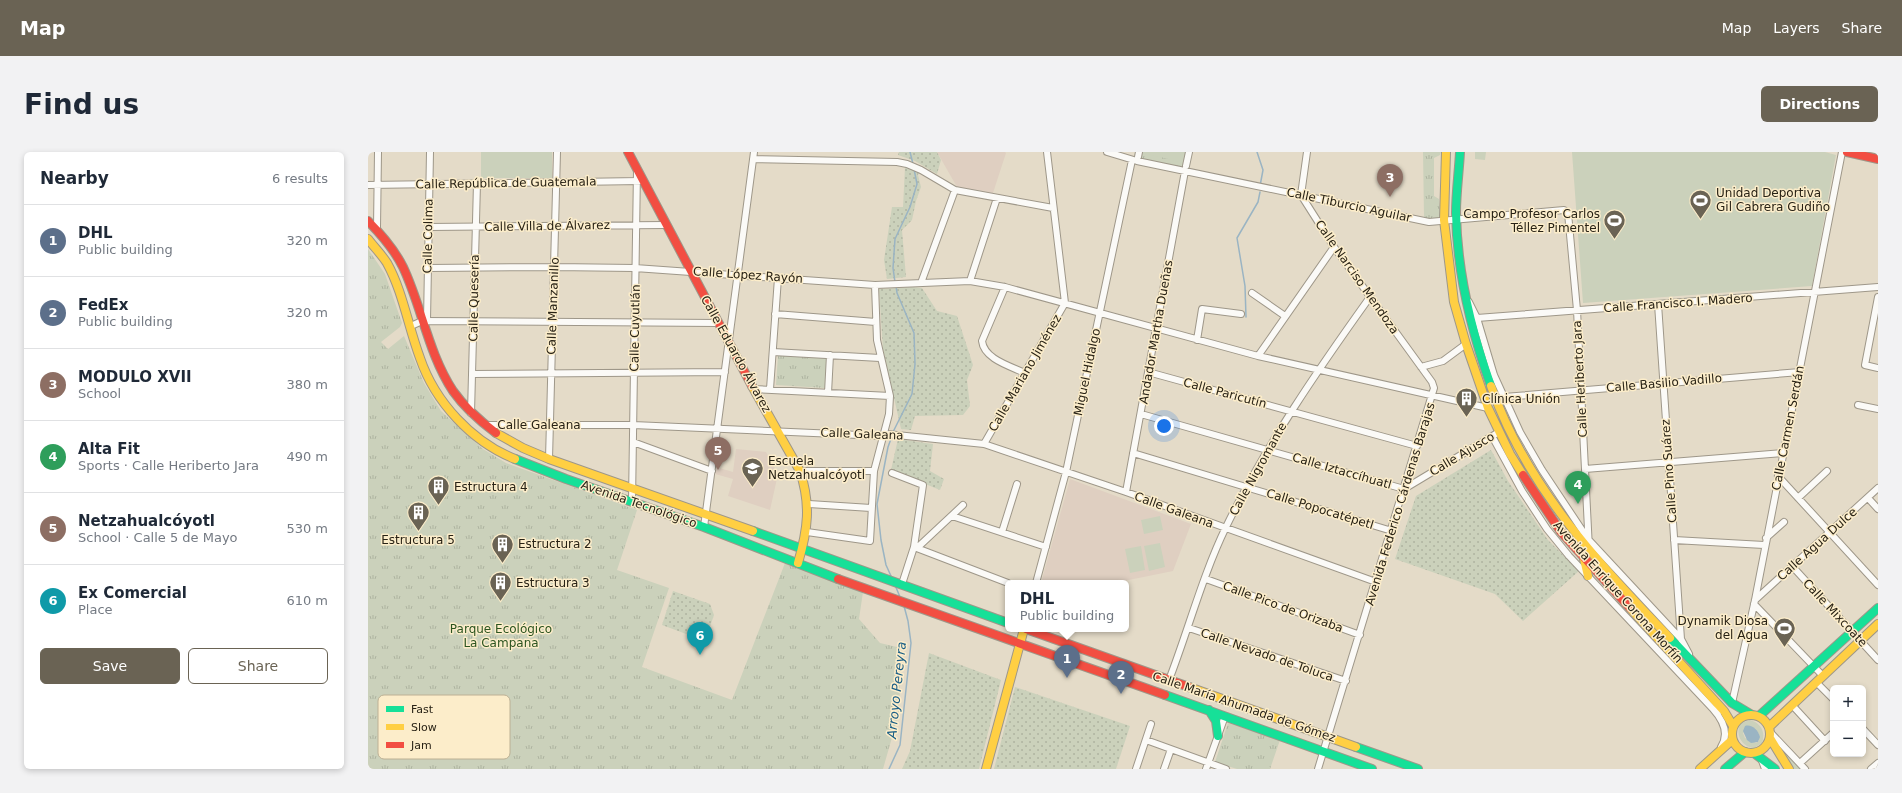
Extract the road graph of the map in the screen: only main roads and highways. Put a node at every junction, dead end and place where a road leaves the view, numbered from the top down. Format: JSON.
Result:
{"nodes":[{"id":1,"x":628,"y":152,"type":"edge"},
{"id":2,"x":1446,"y":152,"type":"edge"},
{"id":3,"x":1460,"y":152,"type":"edge"},
{"id":4,"x":1847,"y":152,"type":"edge"},
{"id":5,"x":1876,"y":156,"type":"edge"},
{"id":6,"x":368,"y":220,"type":"edge"},
{"id":7,"x":368,"y":239,"type":"edge"},
{"id":8,"x":803,"y":548,"type":"junction"},
{"id":9,"x":1584,"y":558,"type":"junction"},
{"id":10,"x":798,"y":564,"type":"junction"},
{"id":11,"x":1588,"y":576,"type":"road end"},
{"id":12,"x":1878,"y":608,"type":"edge"},
{"id":13,"x":1005,"y":622,"type":"edge"},
{"id":14,"x":1878,"y":624,"type":"edge"},
{"id":15,"x":1024,"y":632,"type":"edge"},
{"id":16,"x":1033,"y":632,"type":"edge"},
{"id":17,"x":1020,"y":643,"type":"junction"},
{"id":18,"x":1675,"y":669,"type":"road end"},
{"id":19,"x":1689,"y":672,"type":"junction"},
{"id":20,"x":1157,"y":677,"type":"junction"},
{"id":21,"x":1153,"y":691,"type":"junction"},
{"id":22,"x":1209,"y":710,"type":"junction"},
{"id":23,"x":1756,"y":715,"type":"junction"},
{"id":24,"x":1733,"y":726,"type":"junction"},
{"id":25,"x":1770,"y":732,"type":"junction"},
{"id":26,"x":1218,"y":736,"type":"road end"},
{"id":27,"x":1732,"y":740,"type":"junction"},
{"id":28,"x":1745,"y":752,"type":"junction"},
{"id":29,"x":1758,"y":756,"type":"junction"},
{"id":30,"x":986,"y":769,"type":"edge"},
{"id":31,"x":1372,"y":769,"type":"edge"},
{"id":32,"x":1418,"y":769,"type":"edge"},
{"id":33,"x":1700,"y":769,"type":"edge"},
{"id":34,"x":1725,"y":769,"type":"edge"},
{"id":35,"x":1775,"y":769,"type":"edge"},
{"id":36,"x":1789,"y":769,"type":"edge"}],
"edges":[{"from":1,"to":8,"type":"main road","name":"Calle Eduardo Álvarez"},
{"from":2,"to":9,"type":"main road","name":"Avenida Enrique Corona Morfín"},
{"from":3,"to":23,"type":"main road","name":"Avenida Enrique Corona Morfín"},
{"from":4,"to":5,"type":"main road"},
{"from":6,"to":8,"type":"main road","name":"Avenida Tecnológico"},
{"from":7,"to":10,"type":"main road","name":"Avenida Tecnológico"},
{"from":8,"to":10,"type":"main road","name":"Calle Eduardo Álvarez"},
{"from":8,"to":13,"type":"main road","name":"Avenida Tecnológico"},
{"from":9,"to":11,"type":"main road"},
{"from":9,"to":19,"type":"main road","name":"Avenida Enrique Corona Morfín"},
{"from":10,"to":17,"type":"main road","name":"Avenida Tecnológico"},
{"from":12,"to":23,"type":"main road"},
{"from":14,"to":25,"type":"main road"},
{"from":15,"to":17,"type":"main road"},
{"from":16,"to":20,"type":"main road","name":"Calle María Ahumada de Gómez"},
{"from":17,"to":21,"type":"main road","name":"Calle María Ahumada de Gómez"},
{"from":17,"to":30,"type":"main road"},
{"from":18,"to":19,"type":"main road"},
{"from":19,"to":24,"type":"main road","name":"Avenida Enrique Corona Morfín"},
{"from":20,"to":21,"type":"main road"},
{"from":20,"to":32,"type":"main road","name":"Calle María Ahumada de Gómez"},
{"from":21,"to":22,"type":"main road","name":"Calle María Ahumada de Gómez"},
{"from":22,"to":26,"type":"main road"},
{"from":22,"to":31,"type":"main road","name":"Calle María Ahumada de Gómez"},
{"from":23,"to":24,"type":"main road"},
{"from":23,"to":25,"type":"main road","name":"Avenida Enrique Corona Morfín"},
{"from":24,"to":27,"type":"main road"},
{"from":25,"to":29,"type":"main road"},
{"from":25,"to":36,"type":"main road","name":"Avenida Enrique Corona Morfín"},
{"from":27,"to":28,"type":"main road"},
{"from":27,"to":33,"type":"main road"},
{"from":28,"to":29,"type":"main road"},
{"from":28,"to":34,"type":"main road"},
{"from":29,"to":35,"type":"main road"}]}
